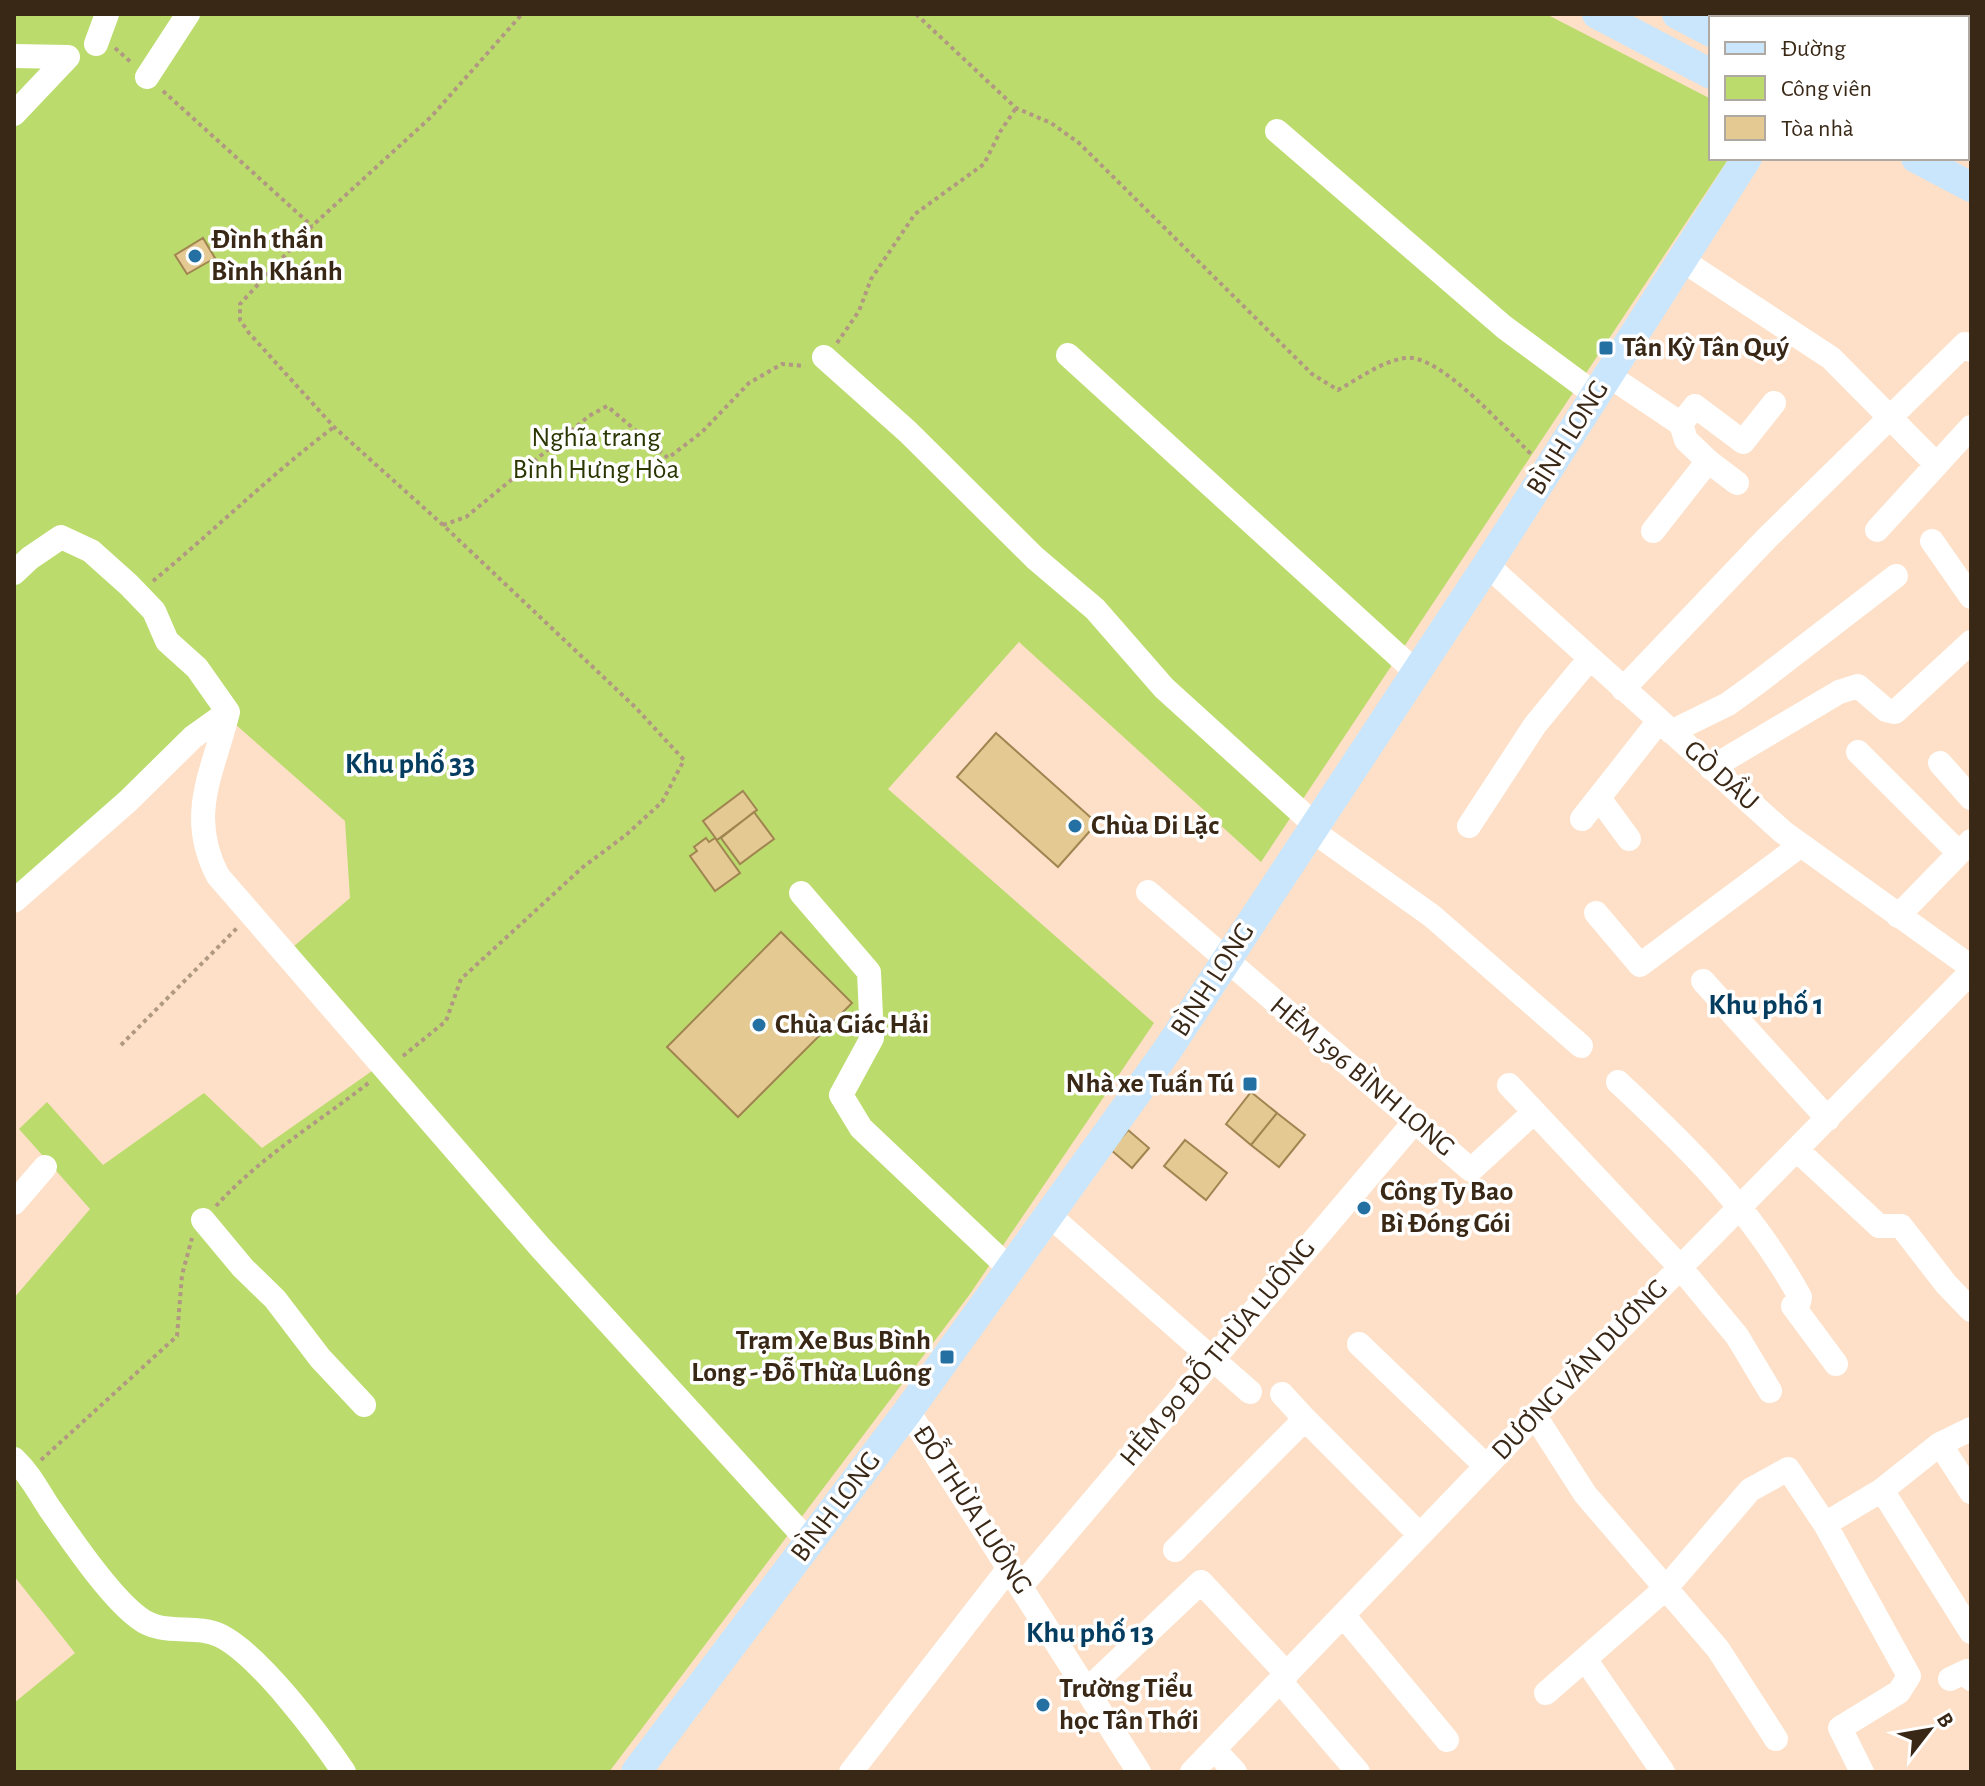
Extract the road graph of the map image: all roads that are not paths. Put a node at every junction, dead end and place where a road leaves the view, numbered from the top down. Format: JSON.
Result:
{"nodes":[{"id":1,"x":107,"y":14,"type":"edge"},
{"id":2,"x":188,"y":14,"type":"edge"},
{"id":3,"x":1597,"y":14,"type":"edge"},
{"id":4,"x":1677,"y":14,"type":"edge"},
{"id":5,"x":1709,"y":31,"type":"edge"},
{"id":6,"x":96,"y":44,"type":"road end"},
{"id":7,"x":14,"y":56,"type":"edge"},
{"id":8,"x":1709,"y":73,"type":"edge"},
{"id":9,"x":147,"y":77,"type":"road end"},
{"id":10,"x":14,"y":114,"type":"edge"},
{"id":11,"x":1277,"y":131,"type":"dead end"},
{"id":12,"x":1746,"y":160,"type":"edge"},
{"id":13,"x":1920,"y":160,"type":"edge"},
{"id":14,"x":1971,"y":187,"type":"edge"},
{"id":15,"x":1682,"y":260,"type":"junction"},
{"id":16,"x":1971,"y":350,"type":"edge"},
{"id":17,"x":1068,"y":355,"type":"dead end"},
{"id":18,"x":824,"y":357,"type":"road end"},
{"id":19,"x":1602,"y":385,"type":"junction"},
{"id":20,"x":1774,"y":403,"type":"dead end"},
{"id":21,"x":1891,"y":418,"type":"junction"},
{"id":22,"x":1681,"y":424,"type":"junction"},
{"id":23,"x":1971,"y":427,"type":"edge"},
{"id":24,"x":1708,"y":461,"type":"junction"},
{"id":25,"x":1936,"y":464,"type":"junction"},
{"id":26,"x":1737,"y":483,"type":"dead end"},
{"id":27,"x":1877,"y":530,"type":"dead end"},
{"id":28,"x":1653,"y":531,"type":"dead end"},
{"id":29,"x":1932,"y":541,"type":"dead end"},
{"id":30,"x":1487,"y":565,"type":"junction"},
{"id":31,"x":14,"y":573,"type":"edge"},
{"id":32,"x":1896,"y":576,"type":"dead end"},
{"id":33,"x":1971,"y":597,"type":"edge"},
{"id":34,"x":1971,"y":642,"type":"edge"},
{"id":35,"x":1590,"y":658,"type":"junction"},
{"id":36,"x":1416,"y":672,"type":"junction"},
{"id":37,"x":1623,"y":689,"type":"junction"},
{"id":38,"x":228,"y":712,"type":"junction"},
{"id":39,"x":1665,"y":726,"type":"junction"},
{"id":40,"x":1858,"y":752,"type":"dead end"},
{"id":41,"x":1940,"y":763,"type":"dead end"},
{"id":42,"x":1711,"y":768,"type":"junction"},
{"id":43,"x":1969,"y":792,"type":"edge"},
{"id":44,"x":1599,"y":798,"type":"junction"},
{"id":45,"x":1582,"y":819,"type":"dead end"},
{"id":46,"x":1469,"y":826,"type":"dead end"},
{"id":47,"x":1313,"y":827,"type":"junction"},
{"id":48,"x":1629,"y":839,"type":"dead end"},
{"id":49,"x":1801,"y":845,"type":"junction"},
{"id":50,"x":1965,"y":847,"type":"edge"},
{"id":51,"x":1148,"y":892,"type":"dead end"},
{"id":52,"x":801,"y":893,"type":"dead end"},
{"id":53,"x":14,"y":901,"type":"edge"},
{"id":54,"x":1596,"y":913,"type":"dead end"},
{"id":55,"x":1898,"y":916,"type":"junction"},
{"id":56,"x":1225,"y":961,"type":"junction"},
{"id":57,"x":1971,"y":970,"type":"edge"},
{"id":58,"x":1703,"y":981,"type":"dead end"},
{"id":59,"x":1581,"y":1046,"type":"dead end"},
{"id":60,"x":1618,"y":1082,"type":"dead end"},
{"id":61,"x":1509,"y":1085,"type":"dead end"},
{"id":62,"x":1533,"y":1113,"type":"junction"},
{"id":63,"x":1828,"y":1119,"type":"junction"},
{"id":64,"x":1416,"y":1120,"type":"junction"},
{"id":65,"x":1797,"y":1150,"type":"junction"},
{"id":66,"x":45,"y":1167,"type":"dead end"},
{"id":67,"x":14,"y":1203,"type":"edge"},
{"id":68,"x":1741,"y":1206,"type":"junction"},
{"id":69,"x":1049,"y":1215,"type":"junction"},
{"id":70,"x":203,"y":1220,"type":"road end"},
{"id":71,"x":1680,"y":1267,"type":"junction"},
{"id":72,"x":1010,"y":1269,"type":"junction"},
{"id":73,"x":1971,"y":1310,"type":"edge"},
{"id":74,"x":1359,"y":1344,"type":"dead end"},
{"id":75,"x":1211,"y":1359,"type":"junction"},
{"id":76,"x":1836,"y":1364,"type":"dead end"},
{"id":77,"x":1770,"y":1391,"type":"dead end"},
{"id":78,"x":1250,"y":1392,"type":"dead end"},
{"id":79,"x":1282,"y":1394,"type":"dead end"},
{"id":80,"x":364,"y":1405,"type":"dead end"},
{"id":81,"x":908,"y":1411,"type":"junction"},
{"id":82,"x":1535,"y":1416,"type":"junction"},
{"id":83,"x":1305,"y":1419,"type":"junction"},
{"id":84,"x":1971,"y":1429,"type":"edge"},
{"id":85,"x":1940,"y":1444,"type":"junction"},
{"id":86,"x":21,"y":1466,"type":"edge"},
{"id":87,"x":1486,"y":1466,"type":"junction"},
{"id":88,"x":1882,"y":1490,"type":"junction"},
{"id":89,"x":1971,"y":1492,"type":"edge"},
{"id":90,"x":1825,"y":1524,"type":"junction"},
{"id":91,"x":1420,"y":1535,"type":"junction"},
{"id":92,"x":809,"y":1542,"type":"junction"},
{"id":93,"x":1175,"y":1550,"type":"dead end"},
{"id":94,"x":1015,"y":1577,"type":"junction"},
{"id":95,"x":1666,"y":1588,"type":"junction"},
{"id":96,"x":1343,"y":1615,"type":"junction"},
{"id":97,"x":1971,"y":1632,"type":"edge"},
{"id":98,"x":1585,"y":1659,"type":"junction"},
{"id":99,"x":1284,"y":1677,"type":"junction"},
{"id":100,"x":1087,"y":1690,"type":"junction"},
{"id":101,"x":1546,"y":1693,"type":"dead end"},
{"id":102,"x":1776,"y":1739,"type":"dead end"},
{"id":103,"x":1447,"y":1740,"type":"dead end"},
{"id":104,"x":1214,"y":1749,"type":"junction"},
{"id":105,"x":1651,"y":1767,"type":"edge"},
{"id":106,"x":1131,"y":1768,"type":"edge"},
{"id":107,"x":639,"y":1771,"type":"edge"},
{"id":108,"x":344,"y":1772,"type":"edge"},
{"id":109,"x":851,"y":1772,"type":"edge"},
{"id":110,"x":1192,"y":1772,"type":"edge"},
{"id":111,"x":1235,"y":1772,"type":"edge"},
{"id":112,"x":1358,"y":1772,"type":"edge"},
{"id":113,"x":1862,"y":1772,"type":"edge"}],
"edges":[{"from":1,"to":6,"type":"street"},
{"from":2,"to":9,"type":"street"},
{"from":3,"to":8,"type":"main road"},
{"from":4,"to":5,"type":"main road"},
{"from":7,"to":10,"type":"street"},
{"from":11,"to":19,"type":"street"},
{"from":12,"to":15,"type":"main road","name":"BÌNH LONG"},
{"from":13,"to":14,"type":"main road"},
{"from":15,"to":19,"type":"main road","name":"BÌNH LONG"},
{"from":15,"to":21,"type":"street"},
{"from":16,"to":21,"type":"street"},
{"from":17,"to":36,"type":"street"},
{"from":18,"to":47,"type":"street"},
{"from":19,"to":22,"type":"street"},
{"from":19,"to":30,"type":"main road","name":"BÌNH LONG"},
{"from":20,"to":22,"type":"street"},
{"from":21,"to":25,"type":"street"},
{"from":21,"to":37,"type":"street"},
{"from":22,"to":24,"type":"street"},
{"from":23,"to":25,"type":"street"},
{"from":24,"to":26,"type":"street"},
{"from":24,"to":28,"type":"street"},
{"from":25,"to":27,"type":"street"},
{"from":29,"to":33,"type":"street"},
{"from":30,"to":35,"type":"street","name":"GÒ DẦU"},
{"from":30,"to":36,"type":"main road","name":"BÌNH LONG"},
{"from":31,"to":38,"type":"street"},
{"from":32,"to":39,"type":"street"},
{"from":34,"to":42,"type":"street"},
{"from":35,"to":37,"type":"street","name":"GÒ DẦU"},
{"from":35,"to":46,"type":"street"},
{"from":36,"to":47,"type":"main road","name":"BÌNH LONG"},
{"from":37,"to":39,"type":"street","name":"GÒ DẦU"},
{"from":38,"to":53,"type":"street"},
{"from":38,"to":92,"type":"street"},
{"from":39,"to":42,"type":"street","name":"GÒ DẦU"},
{"from":39,"to":44,"type":"street"},
{"from":40,"to":50,"type":"street"},
{"from":41,"to":43,"type":"street"},
{"from":42,"to":49,"type":"street","name":"GÒ DẦU"},
{"from":44,"to":45,"type":"street"},
{"from":44,"to":48,"type":"street"},
{"from":47,"to":56,"type":"main road","name":"BÌNH LONG"},
{"from":47,"to":59,"type":"street"},
{"from":49,"to":54,"type":"street"},
{"from":49,"to":55,"type":"street","name":"GÒ DẦU"},
{"from":50,"to":55,"type":"street"},
{"from":51,"to":56,"type":"street","name":"HẺM 596 BÌNH LONG"},
{"from":52,"to":72,"type":"street"},
{"from":55,"to":57,"type":"street","name":"GÒ DẦU"},
{"from":56,"to":64,"type":"street","name":"HẺM 596 BÌNH LONG"},
{"from":56,"to":69,"type":"main road","name":"BÌNH LONG"},
{"from":57,"to":63,"type":"street","name":"DƯƠNG VĂN DƯƠNG"},
{"from":58,"to":63,"type":"street"},
{"from":60,"to":68,"type":"street"},
{"from":61,"to":62,"type":"street"},
{"from":62,"to":64,"type":"street","name":"HẺM 596 BÌNH LONG"},
{"from":62,"to":71,"type":"street"},
{"from":63,"to":65,"type":"street","name":"DƯƠNG VĂN DƯƠNG"},
{"from":64,"to":75,"type":"street","name":"HẺM 90 ĐỖ THỪA LUÔNG"},
{"from":65,"to":68,"type":"street","name":"DƯƠNG VĂN DƯƠNG"},
{"from":65,"to":73,"type":"street"},
{"from":66,"to":67,"type":"street"},
{"from":68,"to":71,"type":"street","name":"DƯƠNG VĂN DƯƠNG"},
{"from":68,"to":76,"type":"street"},
{"from":69,"to":72,"type":"main road","name":"BÌNH LONG"},
{"from":69,"to":75,"type":"street"},
{"from":70,"to":80,"type":"street"},
{"from":71,"to":77,"type":"street"},
{"from":71,"to":82,"type":"street","name":"DƯƠNG VĂN DƯƠNG"},
{"from":72,"to":81,"type":"main road","name":"BÌNH LONG"},
{"from":74,"to":87,"type":"street"},
{"from":75,"to":78,"type":"street"},
{"from":75,"to":94,"type":"street","name":"HẺM 90 ĐỖ THỪA LUÔNG"},
{"from":79,"to":83,"type":"street"},
{"from":81,"to":92,"type":"main road","name":"BÌNH LONG"},
{"from":81,"to":94,"type":"street","name":"ĐỖ THỪA LUÔNG"},
{"from":82,"to":87,"type":"street","name":"DƯƠNG VĂN DƯƠNG"},
{"from":82,"to":95,"type":"street"},
{"from":83,"to":91,"type":"street"},
{"from":83,"to":93,"type":"street"},
{"from":84,"to":85,"type":"street"},
{"from":85,"to":88,"type":"street"},
{"from":85,"to":89,"type":"street"},
{"from":86,"to":108,"type":"street"},
{"from":87,"to":91,"type":"street","name":"DƯƠNG VĂN DƯƠNG"},
{"from":88,"to":90,"type":"street"},
{"from":88,"to":97,"type":"street"},
{"from":90,"to":95,"type":"street"},
{"from":90,"to":113,"type":"street"},
{"from":91,"to":96,"type":"street","name":"DƯƠNG VĂN DƯƠNG"},
{"from":92,"to":107,"type":"main road","name":"BÌNH LONG"},
{"from":94,"to":100,"type":"street","name":"ĐỖ THỪA LUÔNG"},
{"from":94,"to":109,"type":"street","name":"HẺM 90 ĐỖ THỪA LUÔNG"},
{"from":95,"to":98,"type":"street"},
{"from":95,"to":102,"type":"street"},
{"from":96,"to":99,"type":"street","name":"DƯƠNG VĂN DƯƠNG"},
{"from":96,"to":103,"type":"street"},
{"from":98,"to":101,"type":"street"},
{"from":98,"to":105,"type":"street"},
{"from":99,"to":100,"type":"street"},
{"from":99,"to":104,"type":"street","name":"DƯƠNG VĂN DƯƠNG"},
{"from":99,"to":112,"type":"street"},
{"from":100,"to":106,"type":"street","name":"ĐỖ THỪA LUÔNG"},
{"from":104,"to":110,"type":"street","name":"DƯƠNG VĂN DƯƠNG"},
{"from":104,"to":111,"type":"street"}]}
